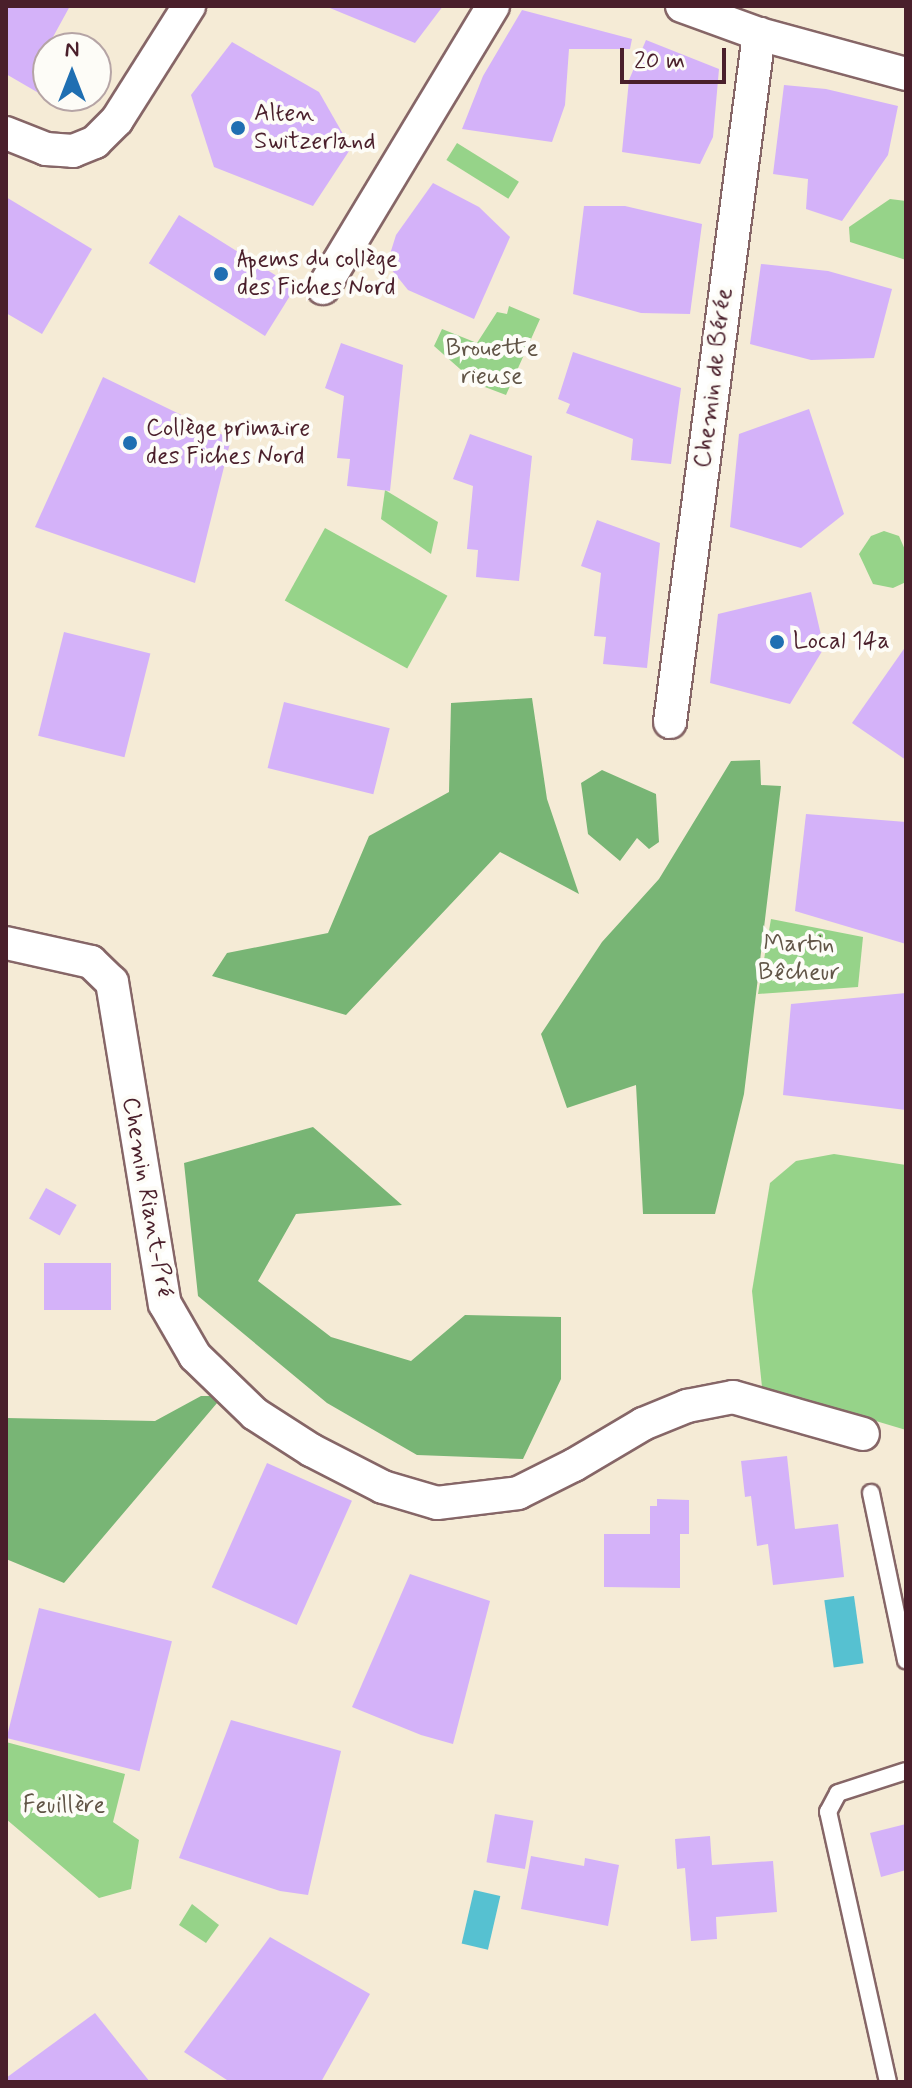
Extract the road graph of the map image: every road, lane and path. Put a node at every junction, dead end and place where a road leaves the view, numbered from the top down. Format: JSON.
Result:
{"nodes":[{"id":1,"x":189,"y":6,"type":"edge"},
{"id":2,"x":493,"y":6,"type":"edge"},
{"id":3,"x":682,"y":6,"type":"edge"},
{"id":4,"x":759,"y":34,"type":"junction"},
{"id":5,"x":906,"y":74,"type":"edge"},
{"id":6,"x":6,"y":133,"type":"edge"},
{"id":7,"x":323,"y":288,"type":"dead end"},
{"id":8,"x":670,"y":722,"type":"dead end"},
{"id":9,"x":6,"y":943,"type":"edge"},
{"id":10,"x":863,"y":1434,"type":"dead end"},
{"id":11,"x":871,"y":1493,"type":"dead end"},
{"id":12,"x":906,"y":1660,"type":"edge"},
{"id":13,"x":906,"y":1771,"type":"edge"},
{"id":14,"x":888,"y":2082,"type":"edge"}],
"edges":[{"from":1,"to":6,"type":"street"},
{"from":2,"to":7,"type":"street"},
{"from":3,"to":4,"type":"street"},
{"from":4,"to":5,"type":"street"},
{"from":4,"to":8,"type":"street","name":"Chemin de Bérée"},
{"from":9,"to":10,"type":"street","name":"Chemin Riant-Pré"},
{"from":11,"to":12,"type":"lane"},
{"from":13,"to":14,"type":"lane"}]}
